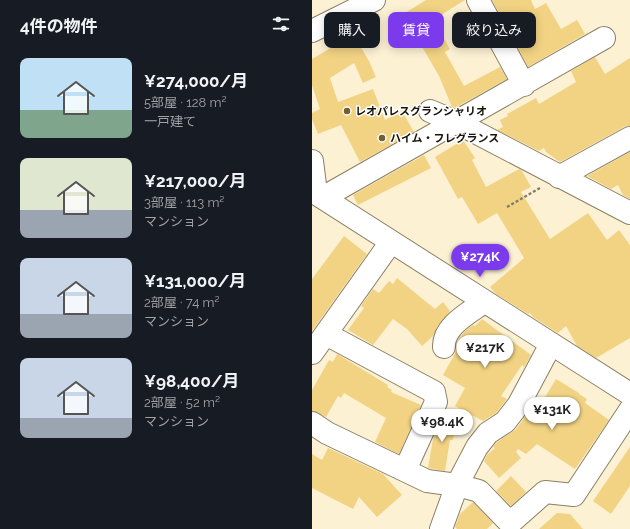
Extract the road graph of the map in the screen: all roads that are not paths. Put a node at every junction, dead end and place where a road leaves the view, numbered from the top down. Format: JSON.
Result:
{"nodes":[{"id":1,"x":374,"y":0,"type":"edge"},
{"id":2,"x":478,"y":0,"type":"edge"},
{"id":3,"x":351,"y":5,"type":"edge"},
{"id":4,"x":312,"y":31,"type":"edge"},
{"id":5,"x":604,"y":38,"type":"dead end"},
{"id":6,"x":524,"y":85,"type":"junction"},
{"id":7,"x":430,"y":111,"type":"dead end"},
{"id":8,"x":456,"y":122,"type":"junction"},
{"id":9,"x":630,"y":138,"type":"edge"},
{"id":10,"x":312,"y":161,"type":"edge"},
{"id":11,"x":559,"y":177,"type":"junction"},
{"id":12,"x":317,"y":193,"type":"edge"},
{"id":13,"x":630,"y":213,"type":"edge"},
{"id":14,"x":391,"y":242,"type":"junction"},
{"id":15,"x":484,"y":302,"type":"junction"},
{"id":16,"x":326,"y":334,"type":"junction"},
{"id":17,"x":551,"y":344,"type":"junction"},
{"id":18,"x":444,"y":347,"type":"dead end"},
{"id":19,"x":312,"y":353,"type":"edge"},
{"id":20,"x":630,"y":394,"type":"edge"},
{"id":21,"x":630,"y":410,"type":"edge"},
{"id":22,"x":312,"y":423,"type":"edge"},
{"id":23,"x":405,"y":470,"type":"junction"},
{"id":24,"x":457,"y":484,"type":"junction"},
{"id":25,"x":441,"y":529,"type":"edge"}],
"edges":[{"from":1,"to":3,"type":"street"},
{"from":2,"to":6,"type":"street"},
{"from":3,"to":4,"type":"street"},
{"from":5,"to":6,"type":"street"},
{"from":6,"to":8,"type":"street"},
{"from":7,"to":8,"type":"street"},
{"from":8,"to":11,"type":"street"},
{"from":8,"to":12,"type":"street"},
{"from":9,"to":11,"type":"street"},
{"from":10,"to":12,"type":"street"},
{"from":11,"to":13,"type":"street"},
{"from":12,"to":14,"type":"street"},
{"from":14,"to":15,"type":"street"},
{"from":14,"to":16,"type":"street"},
{"from":15,"to":17,"type":"street"},
{"from":15,"to":18,"type":"street"},
{"from":16,"to":19,"type":"street"},
{"from":16,"to":23,"type":"street"},
{"from":17,"to":20,"type":"street"},
{"from":17,"to":24,"type":"street"},
{"from":21,"to":24,"type":"street"},
{"from":22,"to":23,"type":"street"},
{"from":23,"to":24,"type":"street"},
{"from":24,"to":25,"type":"street"}]}
